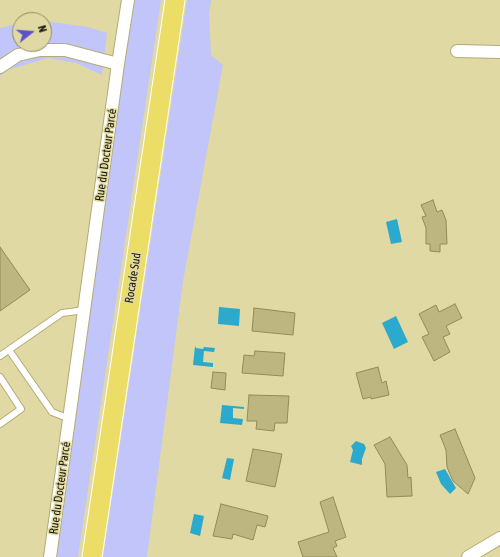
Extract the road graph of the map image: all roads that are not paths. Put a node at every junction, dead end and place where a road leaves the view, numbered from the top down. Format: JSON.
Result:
{"nodes":[{"id":1,"x":128,"y":0,"type":"edge"},
{"id":2,"x":175,"y":0,"type":"edge"},
{"id":3,"x":457,"y":51,"type":"dead end"},
{"id":4,"x":500,"y":52,"type":"edge"},
{"id":5,"x":118,"y":64,"type":"junction"},
{"id":6,"x":0,"y":67,"type":"edge"},
{"id":7,"x":85,"y":310,"type":"junction"},
{"id":8,"x":9,"y":350,"type":"junction"},
{"id":9,"x":0,"y":356,"type":"edge"},
{"id":10,"x":0,"y":377,"type":"edge"},
{"id":11,"x":70,"y":419,"type":"junction"},
{"id":12,"x":0,"y":424,"type":"edge"},
{"id":13,"x":500,"y":538,"type":"edge"},
{"id":14,"x":50,"y":557,"type":"edge"},
{"id":15,"x":92,"y":557,"type":"edge"},
{"id":16,"x":468,"y":557,"type":"edge"}],
"edges":[{"from":1,"to":5,"type":"street","name":"Rue du Docteur Parcé"},
{"from":2,"to":15,"type":"main road","name":"Rocade Sud"},
{"from":3,"to":4,"type":"street"},
{"from":5,"to":6,"type":"street"},
{"from":5,"to":7,"type":"street","name":"Rue du Docteur Parcé"},
{"from":7,"to":8,"type":"lane"},
{"from":7,"to":11,"type":"street","name":"Rue du Docteur Parcé"},
{"from":8,"to":9,"type":"lane"},
{"from":8,"to":11,"type":"lane"},
{"from":10,"to":12,"type":"lane"},
{"from":11,"to":14,"type":"street","name":"Rue du Docteur Parcé"},
{"from":13,"to":16,"type":"street"}]}
